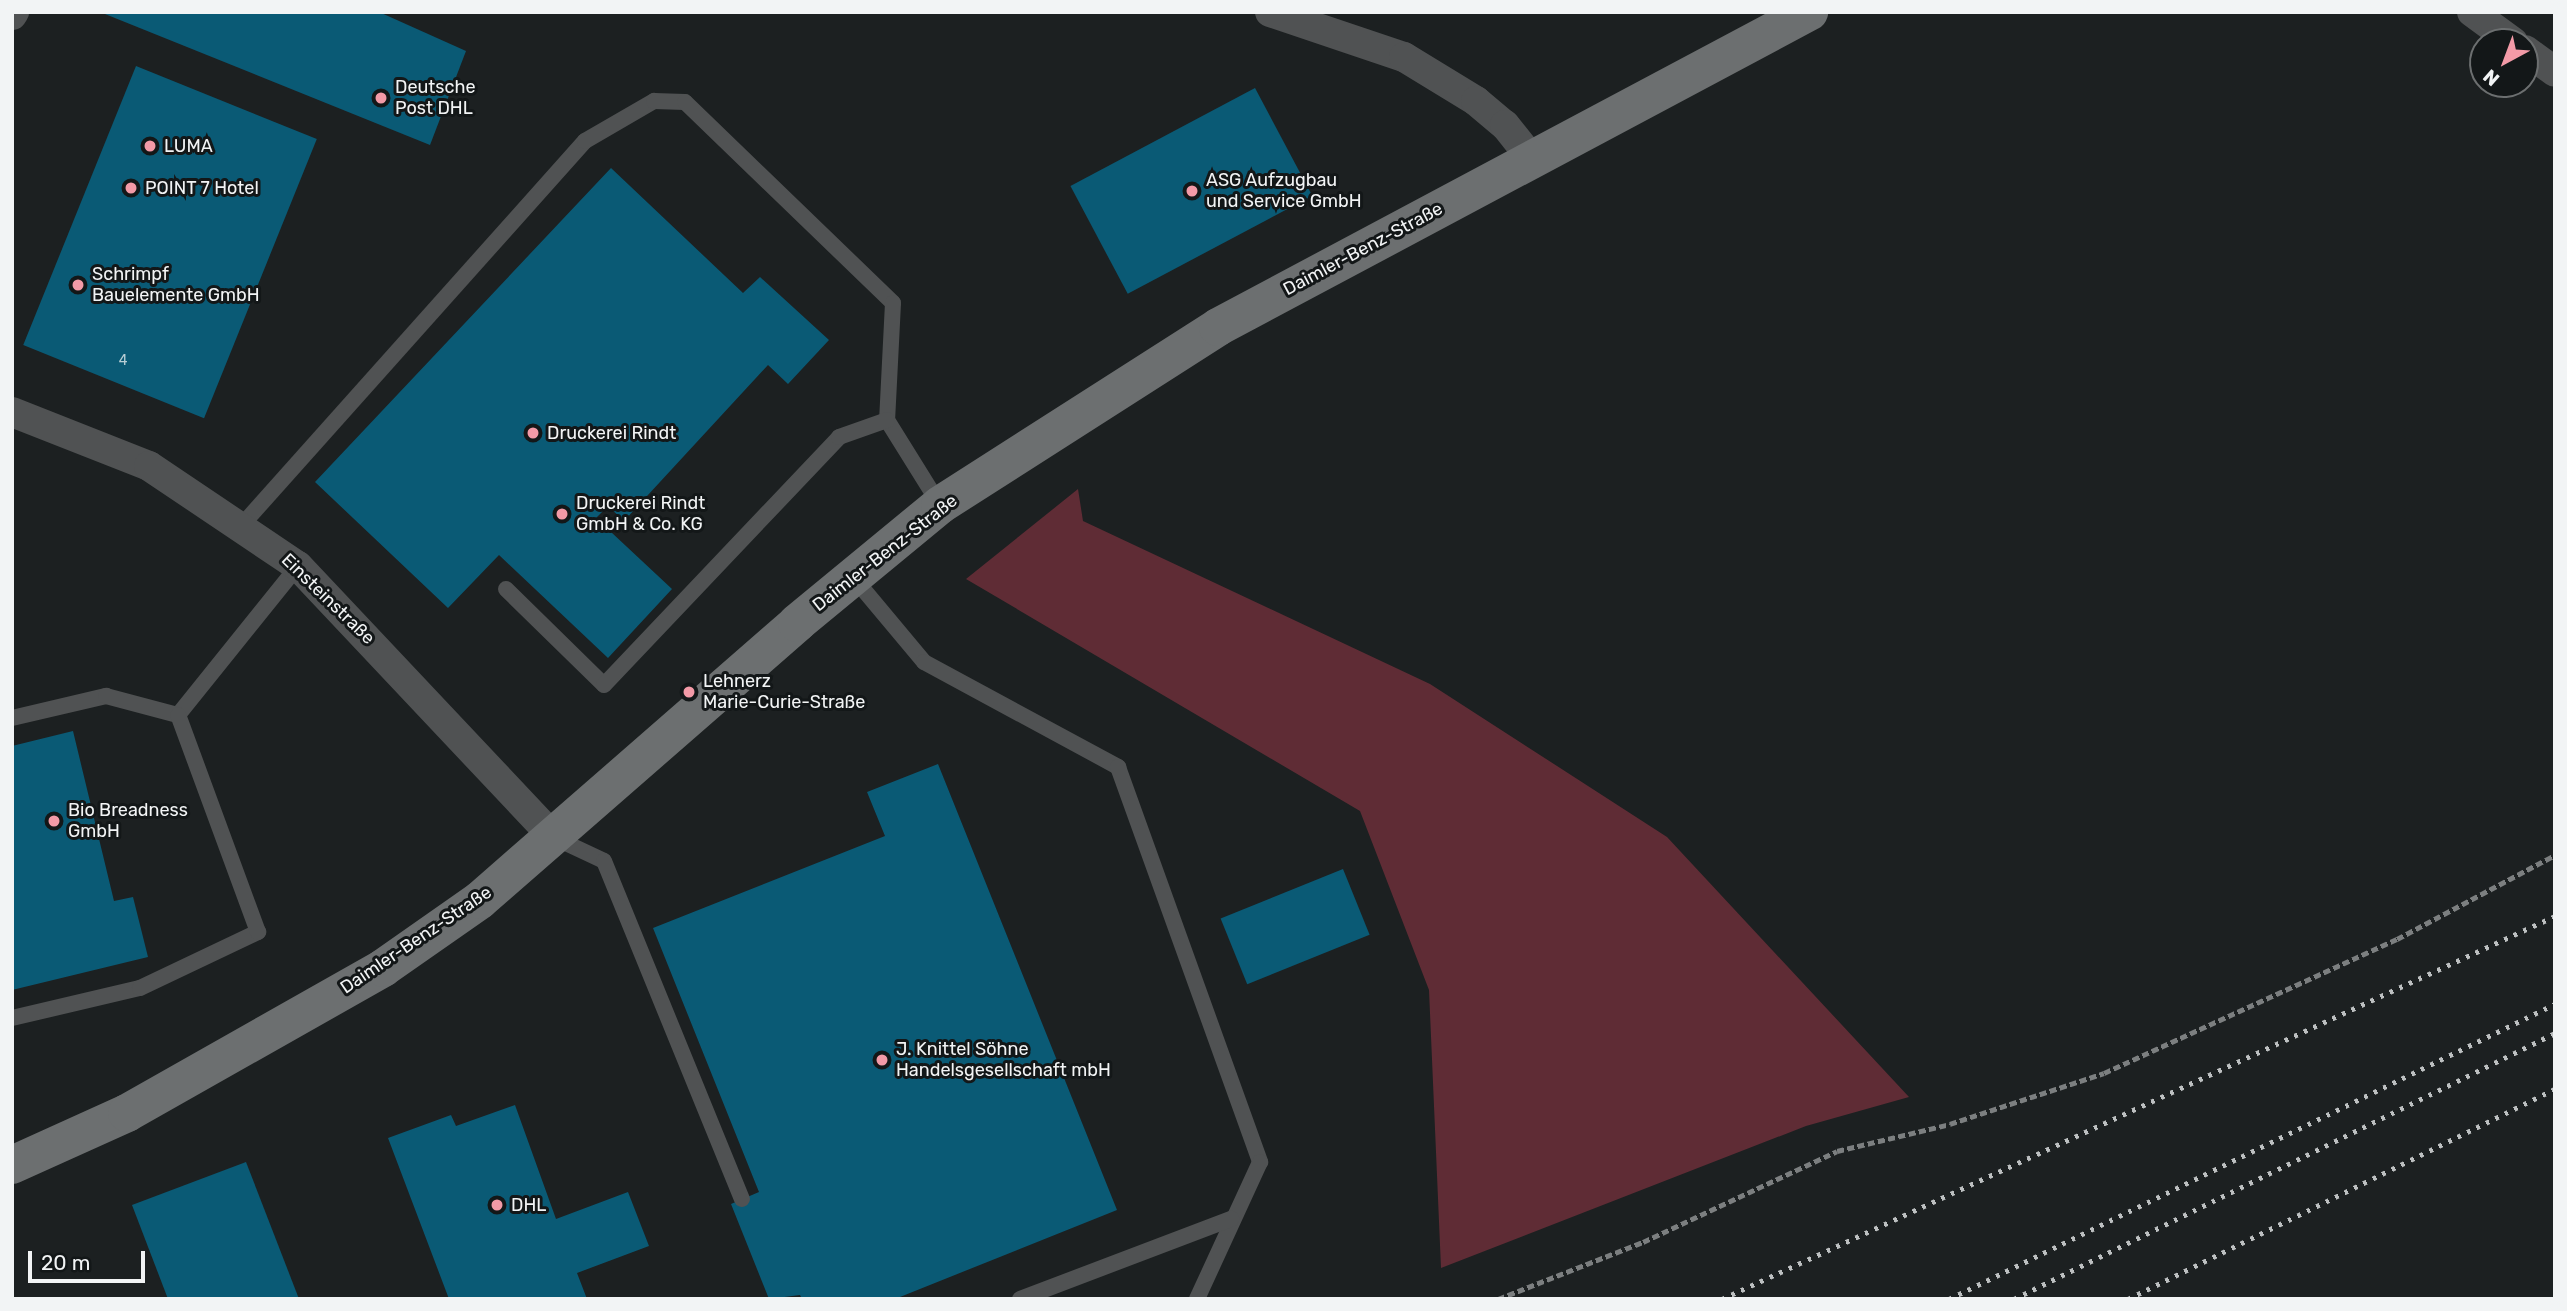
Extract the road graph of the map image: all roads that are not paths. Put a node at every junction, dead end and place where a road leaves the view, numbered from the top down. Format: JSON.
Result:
{"nodes":[{"id":1,"x":1270,"y":12,"type":"edge"},
{"id":2,"x":1809,"y":12,"type":"edge"},
{"id":3,"x":2472,"y":12,"type":"edge"},
{"id":4,"x":2494,"y":28,"type":"edge"},
{"id":5,"x":2539,"y":60,"type":"edge"},
{"id":6,"x":2555,"y":72,"type":"edge"},
{"id":7,"x":1532,"y":159,"type":"junction"},
{"id":8,"x":12,"y":412,"type":"edge"},
{"id":9,"x":887,"y":420,"type":"junction"},
{"id":10,"x":940,"y":505,"type":"junction"},
{"id":11,"x":242,"y":525,"type":"junction"},
{"id":12,"x":298,"y":566,"type":"junction"},
{"id":13,"x":853,"y":577,"type":"junction"},
{"id":14,"x":506,"y":589,"type":"dead end"},
{"id":15,"x":178,"y":716,"type":"junction"},
{"id":16,"x":12,"y":718,"type":"edge"},
{"id":17,"x":554,"y":837,"type":"junction"},
{"id":18,"x":12,"y":1018,"type":"edge"},
{"id":19,"x":12,"y":1165,"type":"edge"},
{"id":20,"x":742,"y":1199,"type":"dead end"},
{"id":21,"x":1231,"y":1219,"type":"junction"},
{"id":22,"x":1020,"y":1299,"type":"edge"},
{"id":23,"x":1197,"y":1299,"type":"edge"}],
"edges":[{"from":1,"to":7,"type":"street"},
{"from":2,"to":7,"type":"street","name":"Daimler-Benz-Straße"},
{"from":3,"to":4,"type":"street"},
{"from":5,"to":6,"type":"street"},
{"from":7,"to":10,"type":"street","name":"Daimler-Benz-Straße"},
{"from":8,"to":11,"type":"street","name":"Einsteinstraße"},
{"from":9,"to":10,"type":"lane"},
{"from":9,"to":11,"type":"lane"},
{"from":9,"to":14,"type":"lane"},
{"from":10,"to":13,"type":"street","name":"Daimler-Benz-Straße"},
{"from":11,"to":12,"type":"street","name":"Einsteinstraße"},
{"from":12,"to":15,"type":"lane"},
{"from":12,"to":17,"type":"street","name":"Einsteinstraße"},
{"from":13,"to":17,"type":"street","name":"Daimler-Benz-Straße"},
{"from":13,"to":21,"type":"lane"},
{"from":15,"to":16,"type":"lane"},
{"from":15,"to":18,"type":"lane"},
{"from":17,"to":19,"type":"street","name":"Daimler-Benz-Straße"},
{"from":17,"to":20,"type":"lane"},
{"from":21,"to":22,"type":"lane"},
{"from":21,"to":23,"type":"lane"}]}
